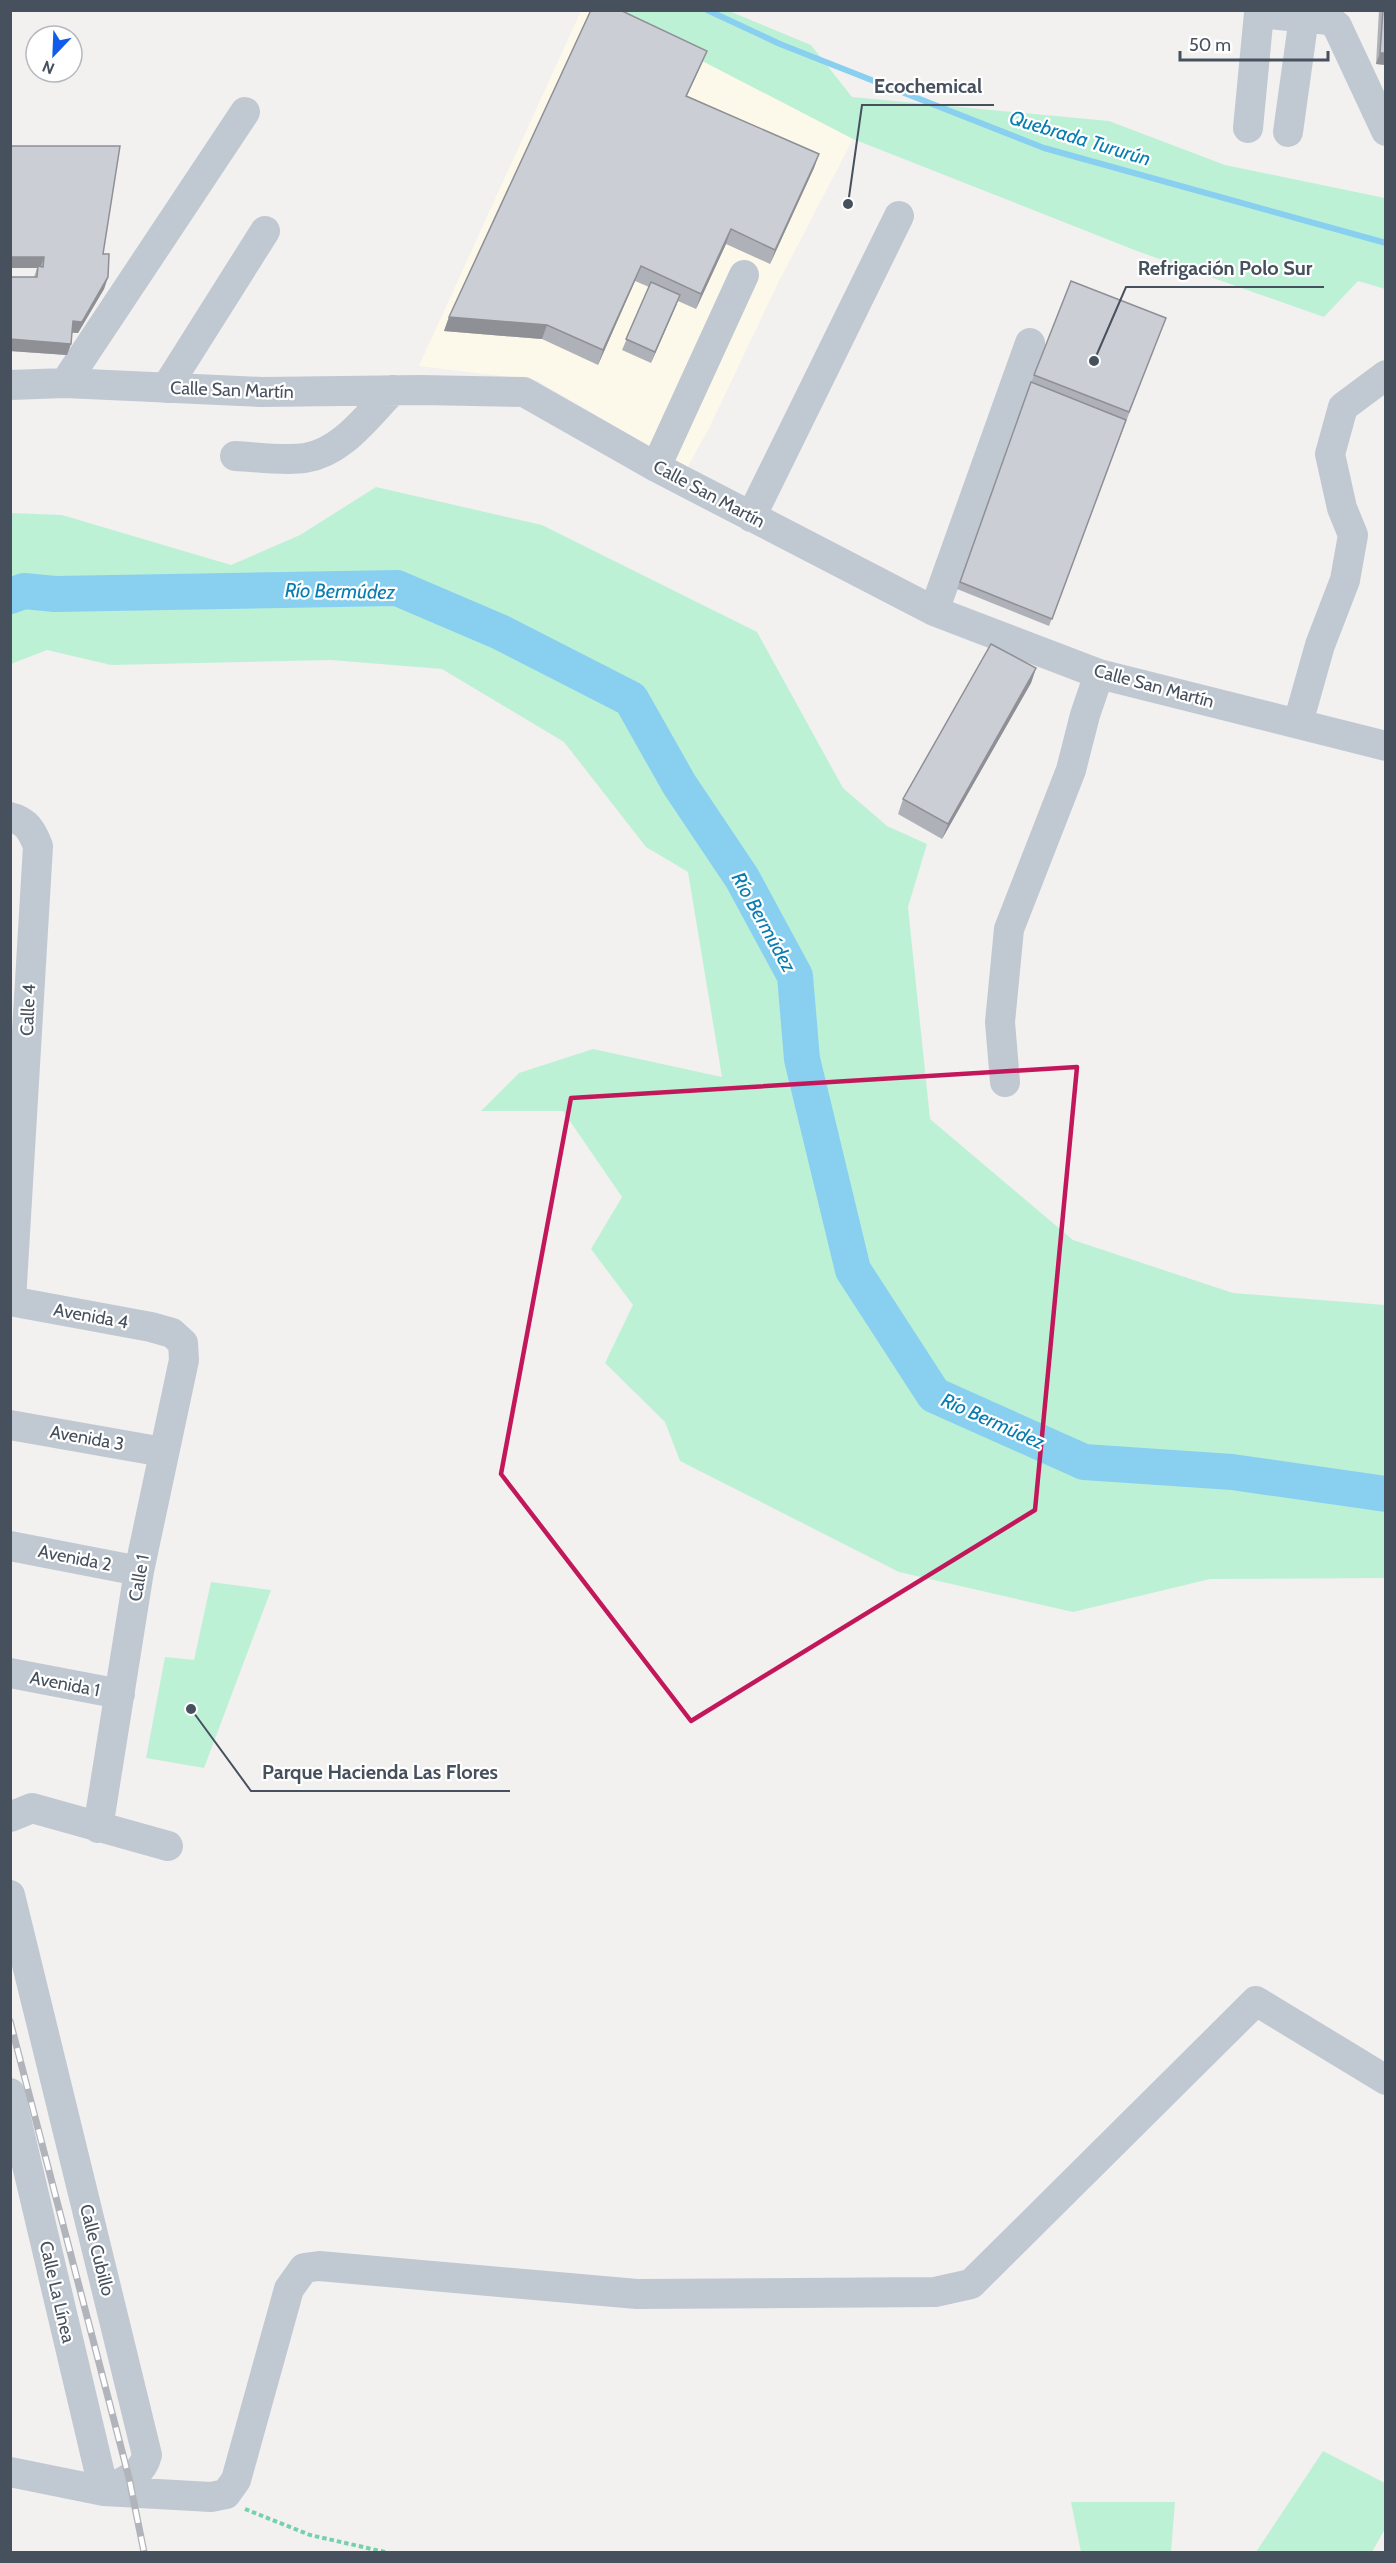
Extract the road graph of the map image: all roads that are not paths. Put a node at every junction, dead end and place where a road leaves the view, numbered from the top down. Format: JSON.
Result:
{"nodes":[{"id":1,"x":1304,"y":17,"type":"junction"},
{"id":2,"x":245,"y":112,"type":"dead end"},
{"id":3,"x":1248,"y":128,"type":"dead end"},
{"id":4,"x":1386,"y":131,"type":"edge"},
{"id":5,"x":1288,"y":132,"type":"dead end"},
{"id":6,"x":899,"y":216,"type":"dead end"},
{"id":7,"x":265,"y":231,"type":"dead end"},
{"id":8,"x":744,"y":275,"type":"dead end"},
{"id":9,"x":1030,"y":344,"type":"dead end"},
{"id":10,"x":1386,"y":375,"type":"edge"},
{"id":11,"x":65,"y":383,"type":"junction"},
{"id":12,"x":10,"y":385,"type":"edge"},
{"id":13,"x":166,"y":388,"type":"junction"},
{"id":14,"x":393,"y":390,"type":"junction"},
{"id":15,"x":235,"y":456,"type":"dead end"},
{"id":16,"x":656,"y":466,"type":"junction"},
{"id":17,"x":751,"y":517,"type":"junction"},
{"id":18,"x":933,"y":611,"type":"junction"},
{"id":19,"x":1099,"y":674,"type":"junction"},
{"id":20,"x":1298,"y":723,"type":"junction"},
{"id":21,"x":1386,"y":747,"type":"edge"},
{"id":22,"x":21,"y":823,"type":"edge"},
{"id":23,"x":1005,"y":1082,"type":"dead end"},
{"id":24,"x":11,"y":1301,"type":"edge"},
{"id":25,"x":172,"y":1333,"type":"joint"},
{"id":26,"x":10,"y":1425,"type":"edge"},
{"id":27,"x":163,"y":1452,"type":"junction"},
{"id":28,"x":10,"y":1546,"type":"edge"},
{"id":29,"x":139,"y":1571,"type":"junction"},
{"id":30,"x":10,"y":1673,"type":"edge"},
{"id":31,"x":120,"y":1694,"type":"junction"},
{"id":32,"x":10,"y":1817,"type":"edge"},
{"id":33,"x":98,"y":1828,"type":"junction"},
{"id":34,"x":168,"y":1846,"type":"dead end"},
{"id":35,"x":10,"y":1895,"type":"edge"},
{"id":36,"x":1386,"y":2080,"type":"edge"},
{"id":37,"x":10,"y":2093,"type":"edge"},
{"id":38,"x":10,"y":2472,"type":"edge"},
{"id":39,"x":104,"y":2491,"type":"junction"}],
"edges":[{"from":1,"to":3,"type":"street"},
{"from":1,"to":4,"type":"street"},
{"from":1,"to":5,"type":"street"},
{"from":2,"to":11,"type":"street"},
{"from":6,"to":17,"type":"street"},
{"from":7,"to":13,"type":"street"},
{"from":8,"to":16,"type":"street"},
{"from":9,"to":18,"type":"street"},
{"from":10,"to":20,"type":"street"},
{"from":11,"to":12,"type":"street","name":"Calle San Martín"},
{"from":11,"to":13,"type":"street","name":"Calle San Martín"},
{"from":13,"to":14,"type":"street","name":"Calle San Martín"},
{"from":14,"to":15,"type":"street"},
{"from":14,"to":16,"type":"street","name":"Calle San Martín"},
{"from":16,"to":17,"type":"street","name":"Calle San Martín"},
{"from":17,"to":18,"type":"street","name":"Calle San Martín"},
{"from":18,"to":19,"type":"street","name":"Calle San Martín"},
{"from":19,"to":20,"type":"street","name":"Calle San Martín"},
{"from":19,"to":23,"type":"street"},
{"from":20,"to":21,"type":"street","name":"Calle San Martín"},
{"from":22,"to":24,"type":"street","name":"Calle 4"},
{"from":24,"to":25,"type":"street","name":"Avenida 4"},
{"from":25,"to":27,"type":"street","name":"Calle 1"},
{"from":26,"to":27,"type":"street","name":"Avenida 3"},
{"from":27,"to":29,"type":"street","name":"Calle 1"},
{"from":28,"to":29,"type":"street","name":"Avenida 2"},
{"from":29,"to":31,"type":"street","name":"Calle 1"},
{"from":30,"to":31,"type":"street","name":"Avenida 1"},
{"from":31,"to":33,"type":"street","name":"Calle 1"},
{"from":32,"to":33,"type":"street"},
{"from":33,"to":34,"type":"street"},
{"from":35,"to":39,"type":"street","name":"Calle Cubillo"},
{"from":36,"to":39,"type":"street"},
{"from":37,"to":39,"type":"street","name":"Calle La Línea"},
{"from":38,"to":39,"type":"street"}]}
